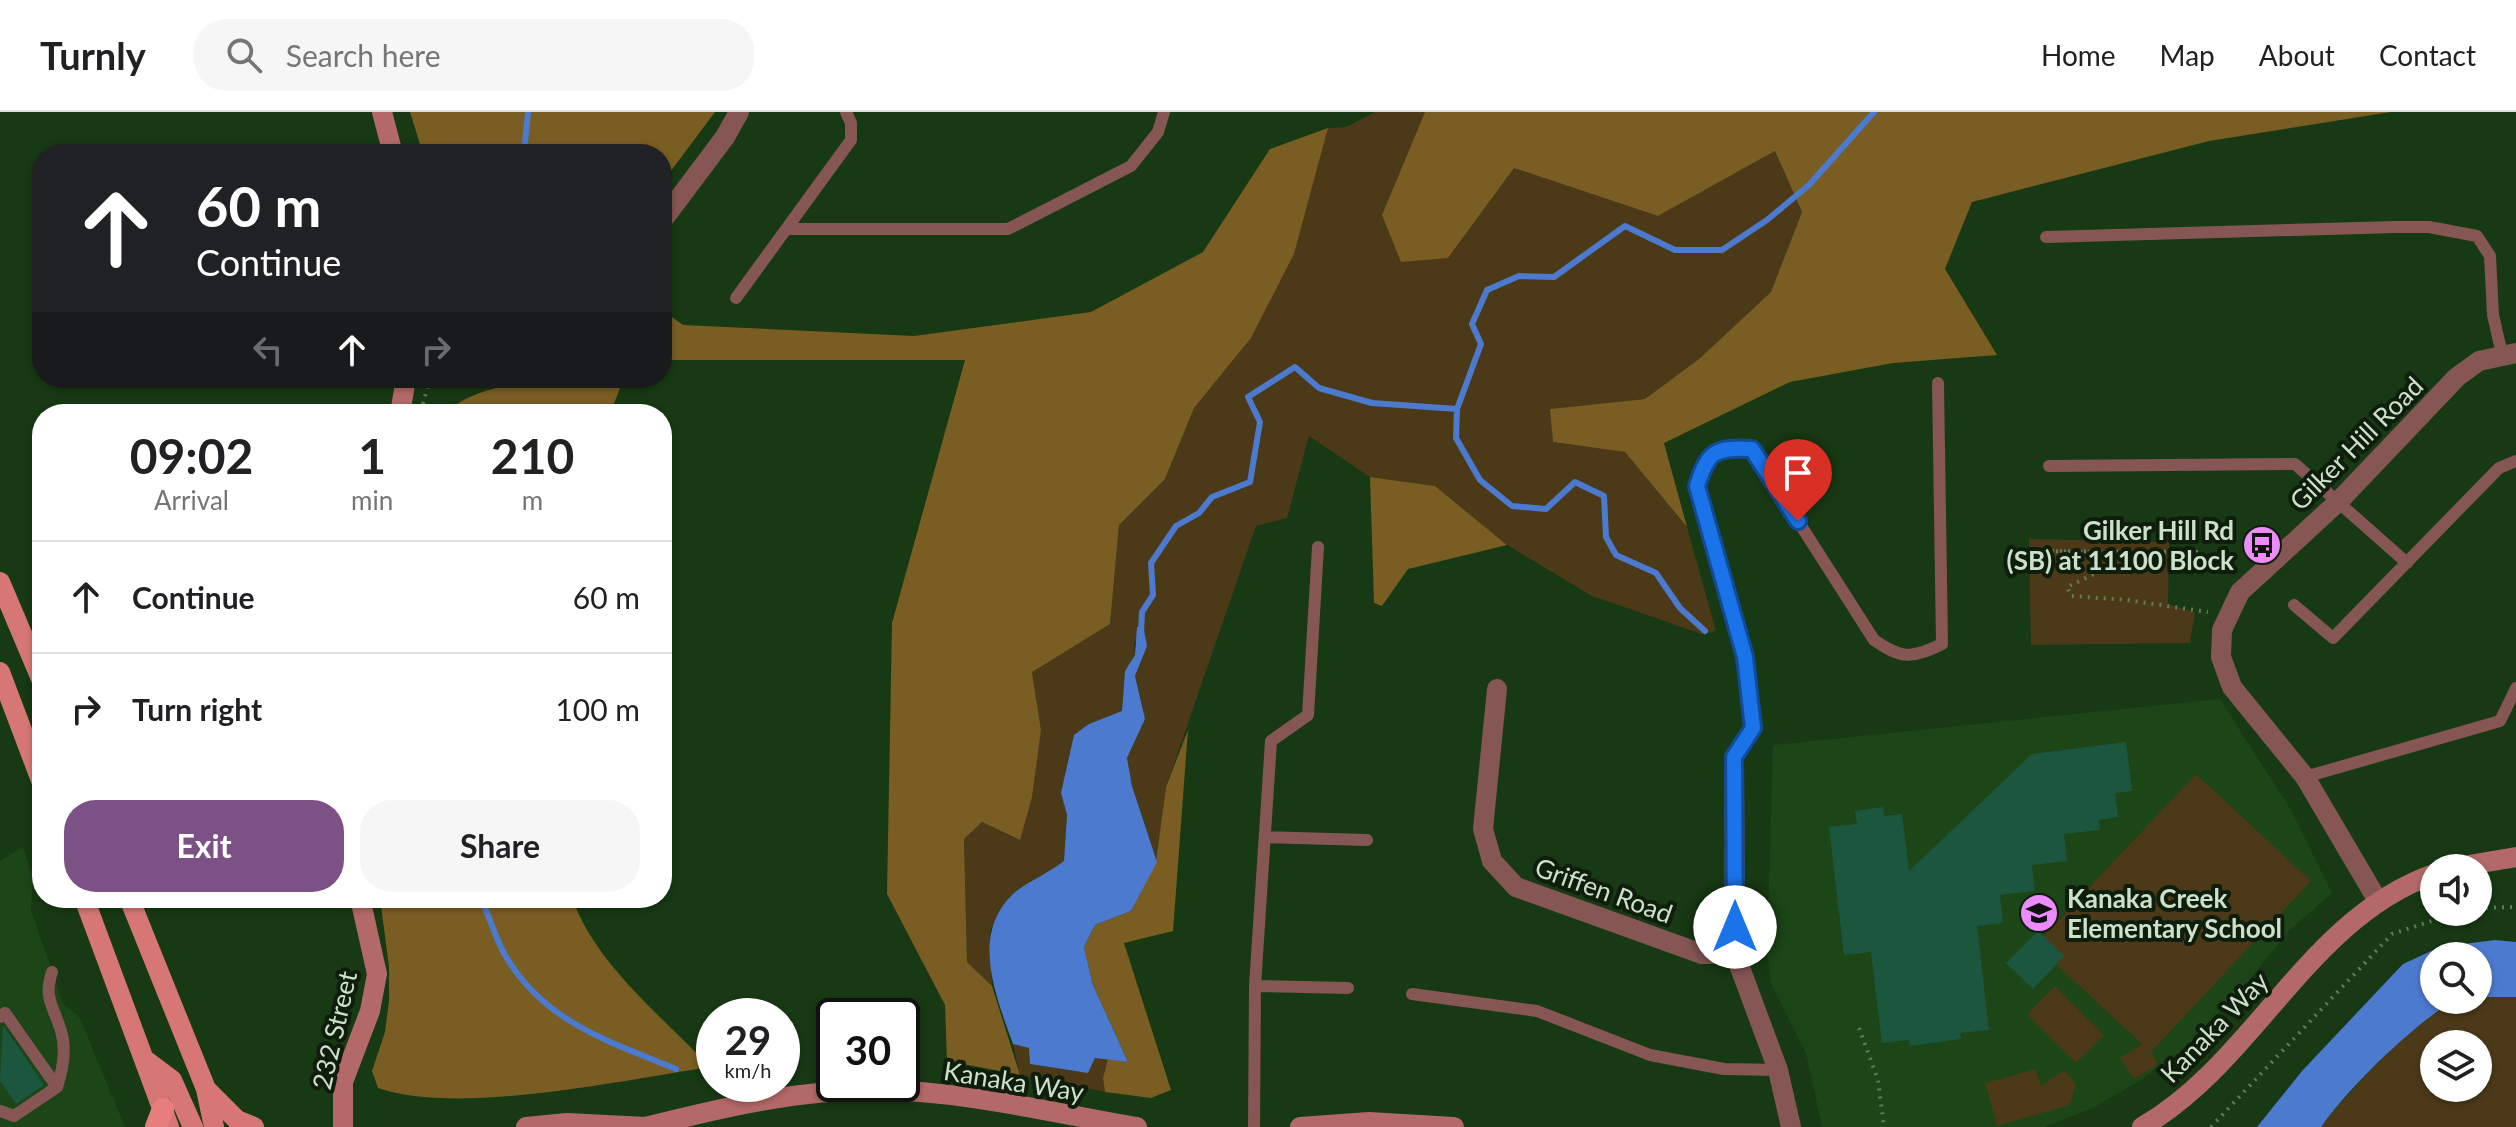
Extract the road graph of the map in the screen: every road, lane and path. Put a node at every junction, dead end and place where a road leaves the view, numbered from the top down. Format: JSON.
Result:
{"nodes":[{"id":1,"x":382,"y":112,"type":"edge"},
{"id":2,"x":739,"y":112,"type":"edge"},
{"id":3,"x":846,"y":112,"type":"edge"},
{"id":4,"x":1164,"y":112,"type":"edge"},
{"id":5,"x":390,"y":144,"type":"edge"},
{"id":6,"x":672,"y":208,"type":"edge"},
{"id":7,"x":787,"y":229,"type":"junction"},
{"id":8,"x":2046,"y":237,"type":"dead end"},
{"id":9,"x":736,"y":298,"type":"dead end"},
{"id":10,"x":2509,"y":353,"type":"edge"},
{"id":11,"x":1938,"y":383,"type":"dead end"},
{"id":12,"x":428,"y":388,"type":"edge"},
{"id":13,"x":424,"y":402,"type":"dead end"},
{"id":14,"x":2516,"y":461,"type":"edge"},
{"id":15,"x":2049,"y":466,"type":"dead end"},
{"id":16,"x":2338,"y":502,"type":"junction"},
{"id":17,"x":1318,"y":547,"type":"dead end"},
{"id":18,"x":2198,"y":552,"type":"dead end"},
{"id":19,"x":2407,"y":563,"type":"junction"},
{"id":20,"x":0,"y":582,"type":"edge"},
{"id":21,"x":2294,"y":605,"type":"dead end"},
{"id":22,"x":2227,"y":615,"type":"junction"},
{"id":23,"x":32,"y":657,"type":"edge"},
{"id":24,"x":0,"y":672,"type":"edge"},
{"id":25,"x":2516,"y":688,"type":"edge"},
{"id":26,"x":1497,"y":689,"type":"dead end"},
{"id":27,"x":2500,"y":721,"type":"junction"},
{"id":28,"x":2516,"y":722,"type":"edge"},
{"id":29,"x":32,"y":757,"type":"edge"},
{"id":30,"x":1734,"y":757,"type":"joint"},
{"id":31,"x":2305,"y":777,"type":"junction"},
{"id":32,"x":1265,"y":837,"type":"junction"},
{"id":33,"x":1367,"y":840,"type":"dead end"},
{"id":34,"x":2516,"y":857,"type":"edge"},
{"id":35,"x":2492,"y":861,"type":"edge"},
{"id":36,"x":2420,"y":881,"type":"edge"},
{"id":37,"x":2378,"y":901,"type":"junction"},
{"id":38,"x":2516,"y":907,"type":"edge"},
{"id":39,"x":88,"y":908,"type":"edge"},
{"id":40,"x":133,"y":908,"type":"edge"},
{"id":41,"x":362,"y":908,"type":"edge"},
{"id":42,"x":2492,"y":908,"type":"edge"},
{"id":43,"x":2420,"y":925,"type":"edge"},
{"id":44,"x":1735,"y":954,"type":"junction"},
{"id":45,"x":52,"y":972,"type":"dead end"},
{"id":46,"x":1255,"y":986,"type":"junction"},
{"id":47,"x":1348,"y":988,"type":"dead end"},
{"id":48,"x":1412,"y":994,"type":"dead end"},
{"id":49,"x":0,"y":1017,"type":"edge"},
{"id":50,"x":1859,"y":1028,"type":"dead end"},
{"id":51,"x":144,"y":1059,"type":"junction"},
{"id":52,"x":1778,"y":1070,"type":"junction"},
{"id":53,"x":57,"y":1087,"type":"junction"},
{"id":54,"x":206,"y":1089,"type":"junction"},
{"id":55,"x":0,"y":1111,"type":"edge"},
{"id":56,"x":162,"y":1121,"type":"edge"},
{"id":57,"x":193,"y":1127,"type":"edge"},
{"id":58,"x":214,"y":1127,"type":"edge"},
{"id":59,"x":254,"y":1127,"type":"edge"},
{"id":60,"x":343,"y":1127,"type":"edge"},
{"id":61,"x":526,"y":1127,"type":"edge"},
{"id":62,"x":646,"y":1127,"type":"edge"},
{"id":63,"x":1137,"y":1127,"type":"edge"},
{"id":64,"x":1254,"y":1127,"type":"edge"},
{"id":65,"x":1300,"y":1127,"type":"edge"},
{"id":66,"x":1454,"y":1127,"type":"edge"},
{"id":67,"x":1791,"y":1127,"type":"edge"},
{"id":68,"x":1884,"y":1127,"type":"edge"},
{"id":69,"x":2142,"y":1127,"type":"edge"},
{"id":70,"x":2211,"y":1127,"type":"edge"}],
"edges":[{"from":1,"to":5,"type":"main road"},
{"from":2,"to":6,"type":"street"},
{"from":3,"to":7,"type":"lane"},
{"from":4,"to":7,"type":"lane"},
{"from":7,"to":9,"type":"lane"},
{"from":8,"to":10,"type":"lane"},
{"from":10,"to":16,"type":"street","name":"Gilker Hill Road"},
{"from":11,"to":30,"type":"lane"},
{"from":12,"to":13,"type":"path"},
{"from":14,"to":19,"type":"lane"},
{"from":15,"to":16,"type":"lane"},
{"from":16,"to":19,"type":"lane"},
{"from":16,"to":22,"type":"street","name":"Gilker Hill Road"},
{"from":17,"to":32,"type":"lane"},
{"from":18,"to":22,"type":"path"},
{"from":19,"to":21,"type":"lane"},
{"from":20,"to":23,"type":"main road"},
{"from":22,"to":31,"type":"street","name":"Gilker Hill Road"},
{"from":24,"to":29,"type":"main road"},
{"from":25,"to":27,"type":"lane"},
{"from":26,"to":44,"type":"street","name":"Griffen Road"},
{"from":27,"to":28,"type":"lane"},
{"from":27,"to":31,"type":"lane"},
{"from":30,"to":44,"type":"street"},
{"from":31,"to":37,"type":"street","name":"Gilker Hill Road"},
{"from":32,"to":33,"type":"lane"},
{"from":32,"to":46,"type":"lane"},
{"from":34,"to":35,"type":"main road"},
{"from":36,"to":37,"type":"main road","name":"Kanaka Way"},
{"from":37,"to":69,"type":"main road","name":"Kanaka Way"},
{"from":38,"to":42,"type":"path"},
{"from":39,"to":51,"type":"main road"},
{"from":40,"to":54,"type":"main road"},
{"from":41,"to":60,"type":"main road","name":"232 Street"},
{"from":43,"to":70,"type":"path"},
{"from":44,"to":52,"type":"street"},
{"from":45,"to":53,"type":"lane"},
{"from":46,"to":47,"type":"lane"},
{"from":46,"to":64,"type":"lane"},
{"from":48,"to":52,"type":"lane"},
{"from":49,"to":53,"type":"lane"},
{"from":50,"to":68,"type":"path"},
{"from":51,"to":56,"type":"main road"},
{"from":51,"to":57,"type":"main road"},
{"from":52,"to":67,"type":"street"},
{"from":53,"to":55,"type":"lane"},
{"from":54,"to":58,"type":"main road"},
{"from":54,"to":59,"type":"main road"},
{"from":61,"to":62,"type":"main road","name":"Kanaka Way"},
{"from":62,"to":63,"type":"main road","name":"Kanaka Way"},
{"from":65,"to":66,"type":"main road"}]}
